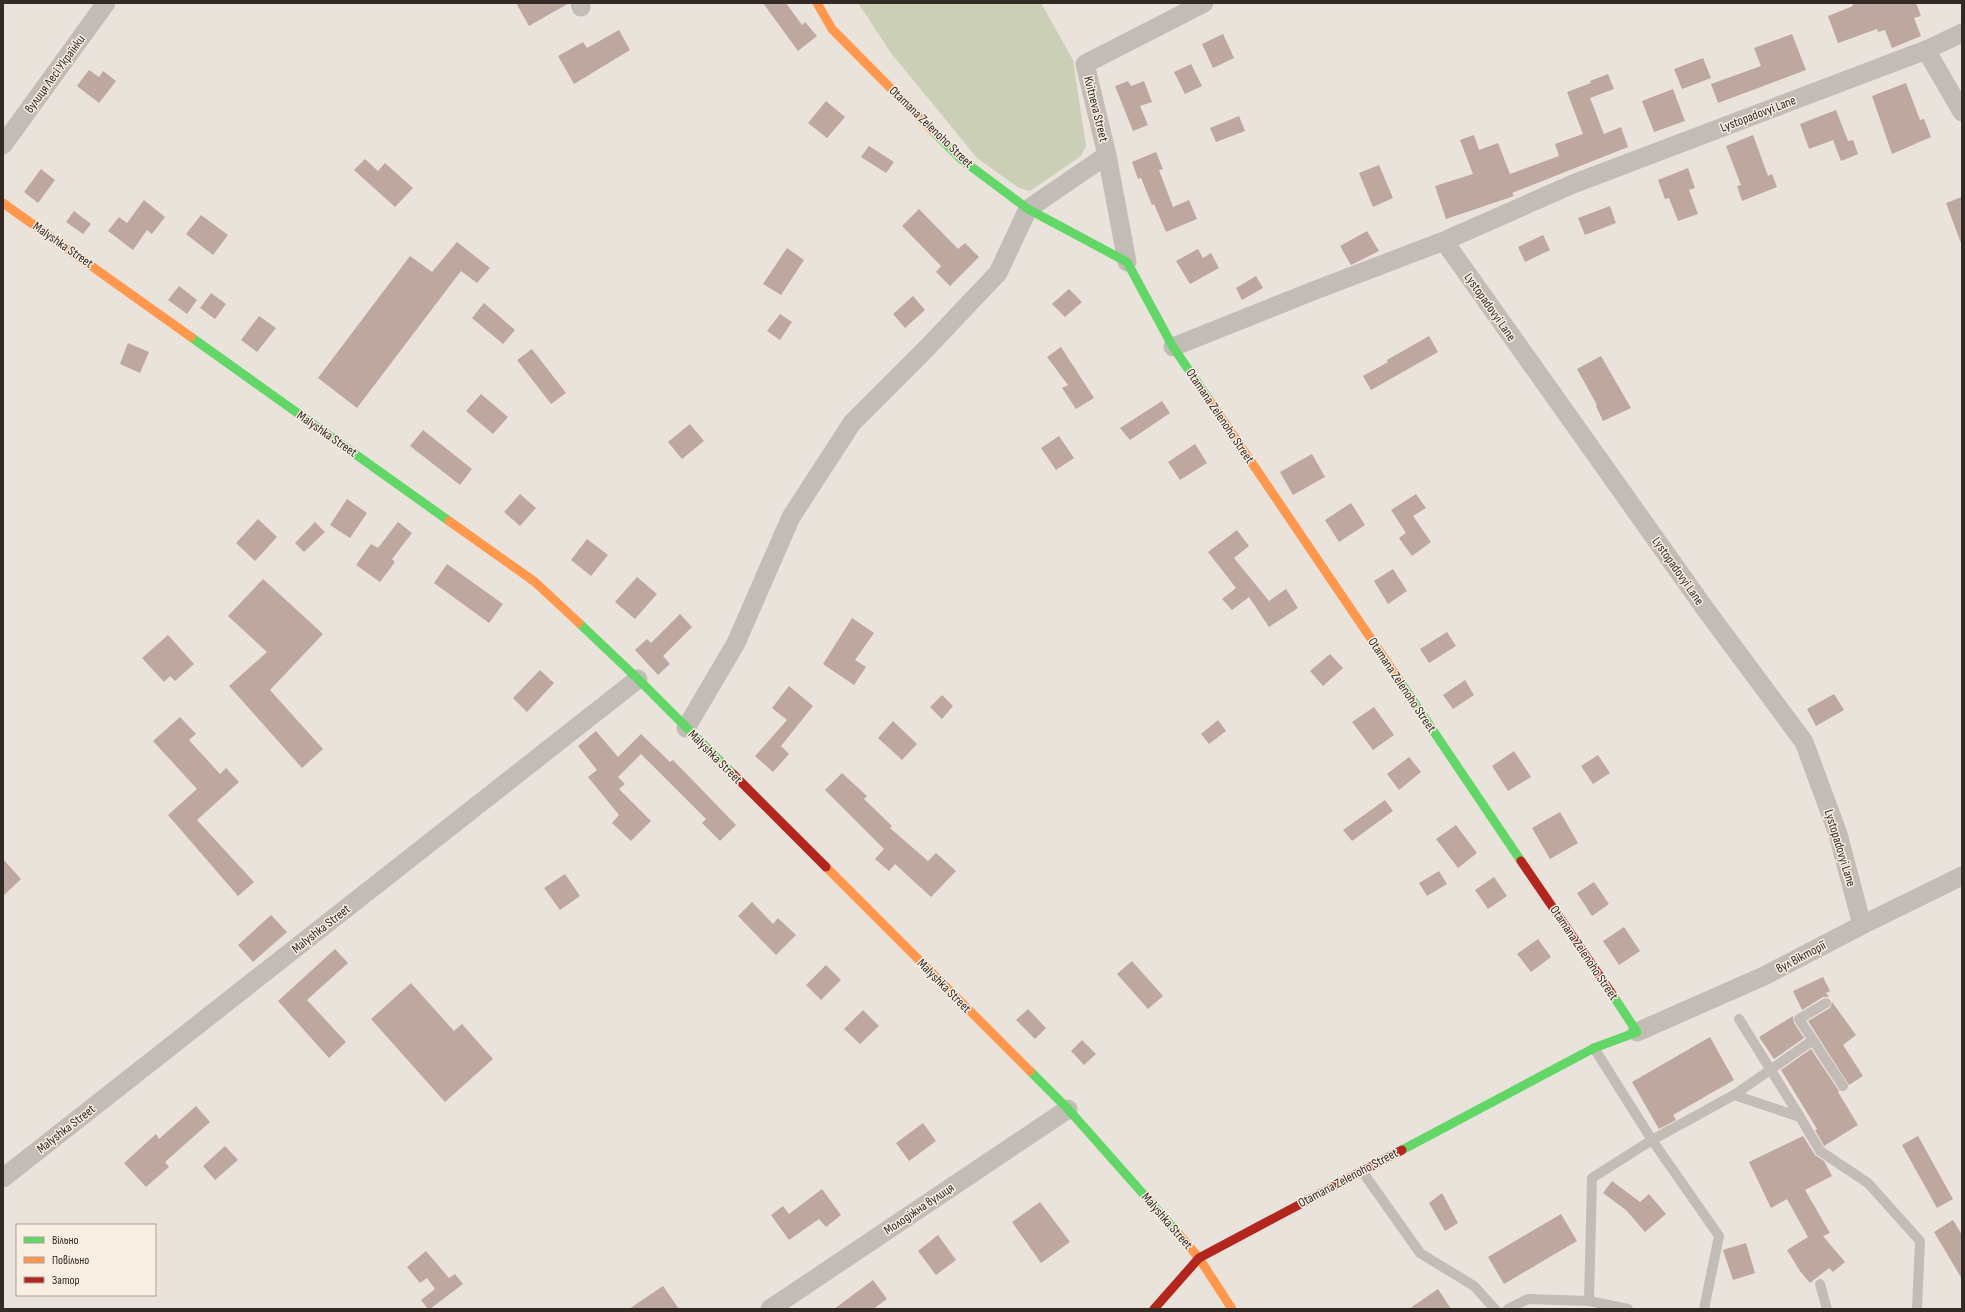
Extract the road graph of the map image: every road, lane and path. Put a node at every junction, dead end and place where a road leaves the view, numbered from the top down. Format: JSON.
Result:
{"nodes":[{"id":1,"x":106,"y":3,"type":"edge"},
{"id":2,"x":817,"y":3,"type":"edge"},
{"id":3,"x":1204,"y":3,"type":"edge"},
{"id":4,"x":1962,"y":33,"type":"edge"},
{"id":5,"x":1926,"y":50,"type":"junction"},
{"id":6,"x":1962,"y":112,"type":"edge"},
{"id":7,"x":3,"y":144,"type":"edge"},
{"id":8,"x":1107,"y":155,"type":"junction"},
{"id":9,"x":3,"y":203,"type":"edge"},
{"id":10,"x":1028,"y":209,"type":"junction"},
{"id":11,"x":12,"y":216,"type":"edge"},
{"id":12,"x":1444,"y":241,"type":"junction"},
{"id":13,"x":1127,"y":262,"type":"junction"},
{"id":14,"x":1173,"y":347,"type":"junction"},
{"id":15,"x":638,"y":679,"type":"junction"},
{"id":16,"x":686,"y":728,"type":"junction"},
{"id":17,"x":1962,"y":876,"type":"edge"},
{"id":18,"x":1862,"y":925,"type":"junction"},
{"id":19,"x":1826,"y":1003,"type":"dead end"},
{"id":20,"x":1739,"y":1019,"type":"dead end"},
{"id":21,"x":1638,"y":1032,"type":"junction"},
{"id":22,"x":1813,"y":1040,"type":"junction"},
{"id":23,"x":1594,"y":1048,"type":"junction"},
{"id":24,"x":1770,"y":1069,"type":"junction"},
{"id":25,"x":1843,"y":1086,"type":"dead end"},
{"id":26,"x":1734,"y":1095,"type":"junction"},
{"id":27,"x":1068,"y":1109,"type":"junction"},
{"id":28,"x":1800,"y":1117,"type":"junction"},
{"id":29,"x":1652,"y":1140,"type":"junction"},
{"id":30,"x":1362,"y":1171,"type":"junction"},
{"id":31,"x":3,"y":1178,"type":"edge"},
{"id":32,"x":1199,"y":1258,"type":"junction"},
{"id":33,"x":1820,"y":1284,"type":"dead end"},
{"id":34,"x":1589,"y":1301,"type":"junction"},
{"id":35,"x":770,"y":1309,"type":"edge"},
{"id":36,"x":1154,"y":1309,"type":"edge"},
{"id":37,"x":1232,"y":1309,"type":"edge"},
{"id":38,"x":1495,"y":1309,"type":"edge"},
{"id":39,"x":1508,"y":1309,"type":"edge"},
{"id":40,"x":1628,"y":1309,"type":"edge"},
{"id":41,"x":1704,"y":1309,"type":"edge"},
{"id":42,"x":1827,"y":1309,"type":"edge"},
{"id":43,"x":1917,"y":1309,"type":"edge"}],
"edges":[{"from":1,"to":7,"type":"street","name":"вулиця Лесі Українки"},
{"from":2,"to":10,"type":"street","name":"Otamana Zelenoho Street"},
{"from":3,"to":8,"type":"street","name":"Kvitneva Street"},
{"from":4,"to":5,"type":"street","name":"Lystopadovyi Lane"},
{"from":5,"to":6,"type":"street"},
{"from":5,"to":12,"type":"street","name":"Lystopadovyi Lane"},
{"from":8,"to":10,"type":"street"},
{"from":8,"to":13,"type":"street","name":"Kvitneva Street"},
{"from":9,"to":11,"type":"street","name":"Malyshka Street"},
{"from":10,"to":13,"type":"street","name":"Otamana Zelenoho Street"},
{"from":10,"to":16,"type":"street"},
{"from":11,"to":15,"type":"street","name":"Malyshka Street"},
{"from":12,"to":14,"type":"street","name":"Lystopadovyi Lane"},
{"from":12,"to":18,"type":"street","name":"Lystopadovyi Lane"},
{"from":13,"to":14,"type":"street","name":"Otamana Zelenoho Street"},
{"from":14,"to":21,"type":"street","name":"Otamana Zelenoho Street"},
{"from":15,"to":16,"type":"street","name":"Malyshka Street"},
{"from":15,"to":31,"type":"street","name":"Malyshka Street"},
{"from":16,"to":27,"type":"street","name":"Malyshka Street"},
{"from":17,"to":18,"type":"street","name":"вул Вікторії"},
{"from":18,"to":21,"type":"street","name":"вул Вікторії"},
{"from":19,"to":22,"type":"lane"},
{"from":20,"to":24,"type":"lane"},
{"from":21,"to":23,"type":"street","name":"Otamana Zelenoho Street"},
{"from":22,"to":24,"type":"lane"},
{"from":22,"to":25,"type":"lane"},
{"from":23,"to":29,"type":"lane"},
{"from":23,"to":30,"type":"street","name":"Otamana Zelenoho Street"},
{"from":24,"to":26,"type":"lane"},
{"from":24,"to":28,"type":"lane"},
{"from":26,"to":28,"type":"lane"},
{"from":26,"to":29,"type":"lane"},
{"from":27,"to":32,"type":"street","name":"Malyshka Street"},
{"from":27,"to":35,"type":"street","name":"Молодіжна вулиця"},
{"from":28,"to":43,"type":"lane"},
{"from":29,"to":34,"type":"lane"},
{"from":29,"to":41,"type":"lane"},
{"from":30,"to":32,"type":"street","name":"Otamana Zelenoho Street"},
{"from":30,"to":38,"type":"lane"},
{"from":32,"to":36,"type":"street"},
{"from":32,"to":37,"type":"street","name":"Malyshka Street"},
{"from":33,"to":42,"type":"lane"},
{"from":34,"to":39,"type":"lane"},
{"from":34,"to":40,"type":"lane"}]}
